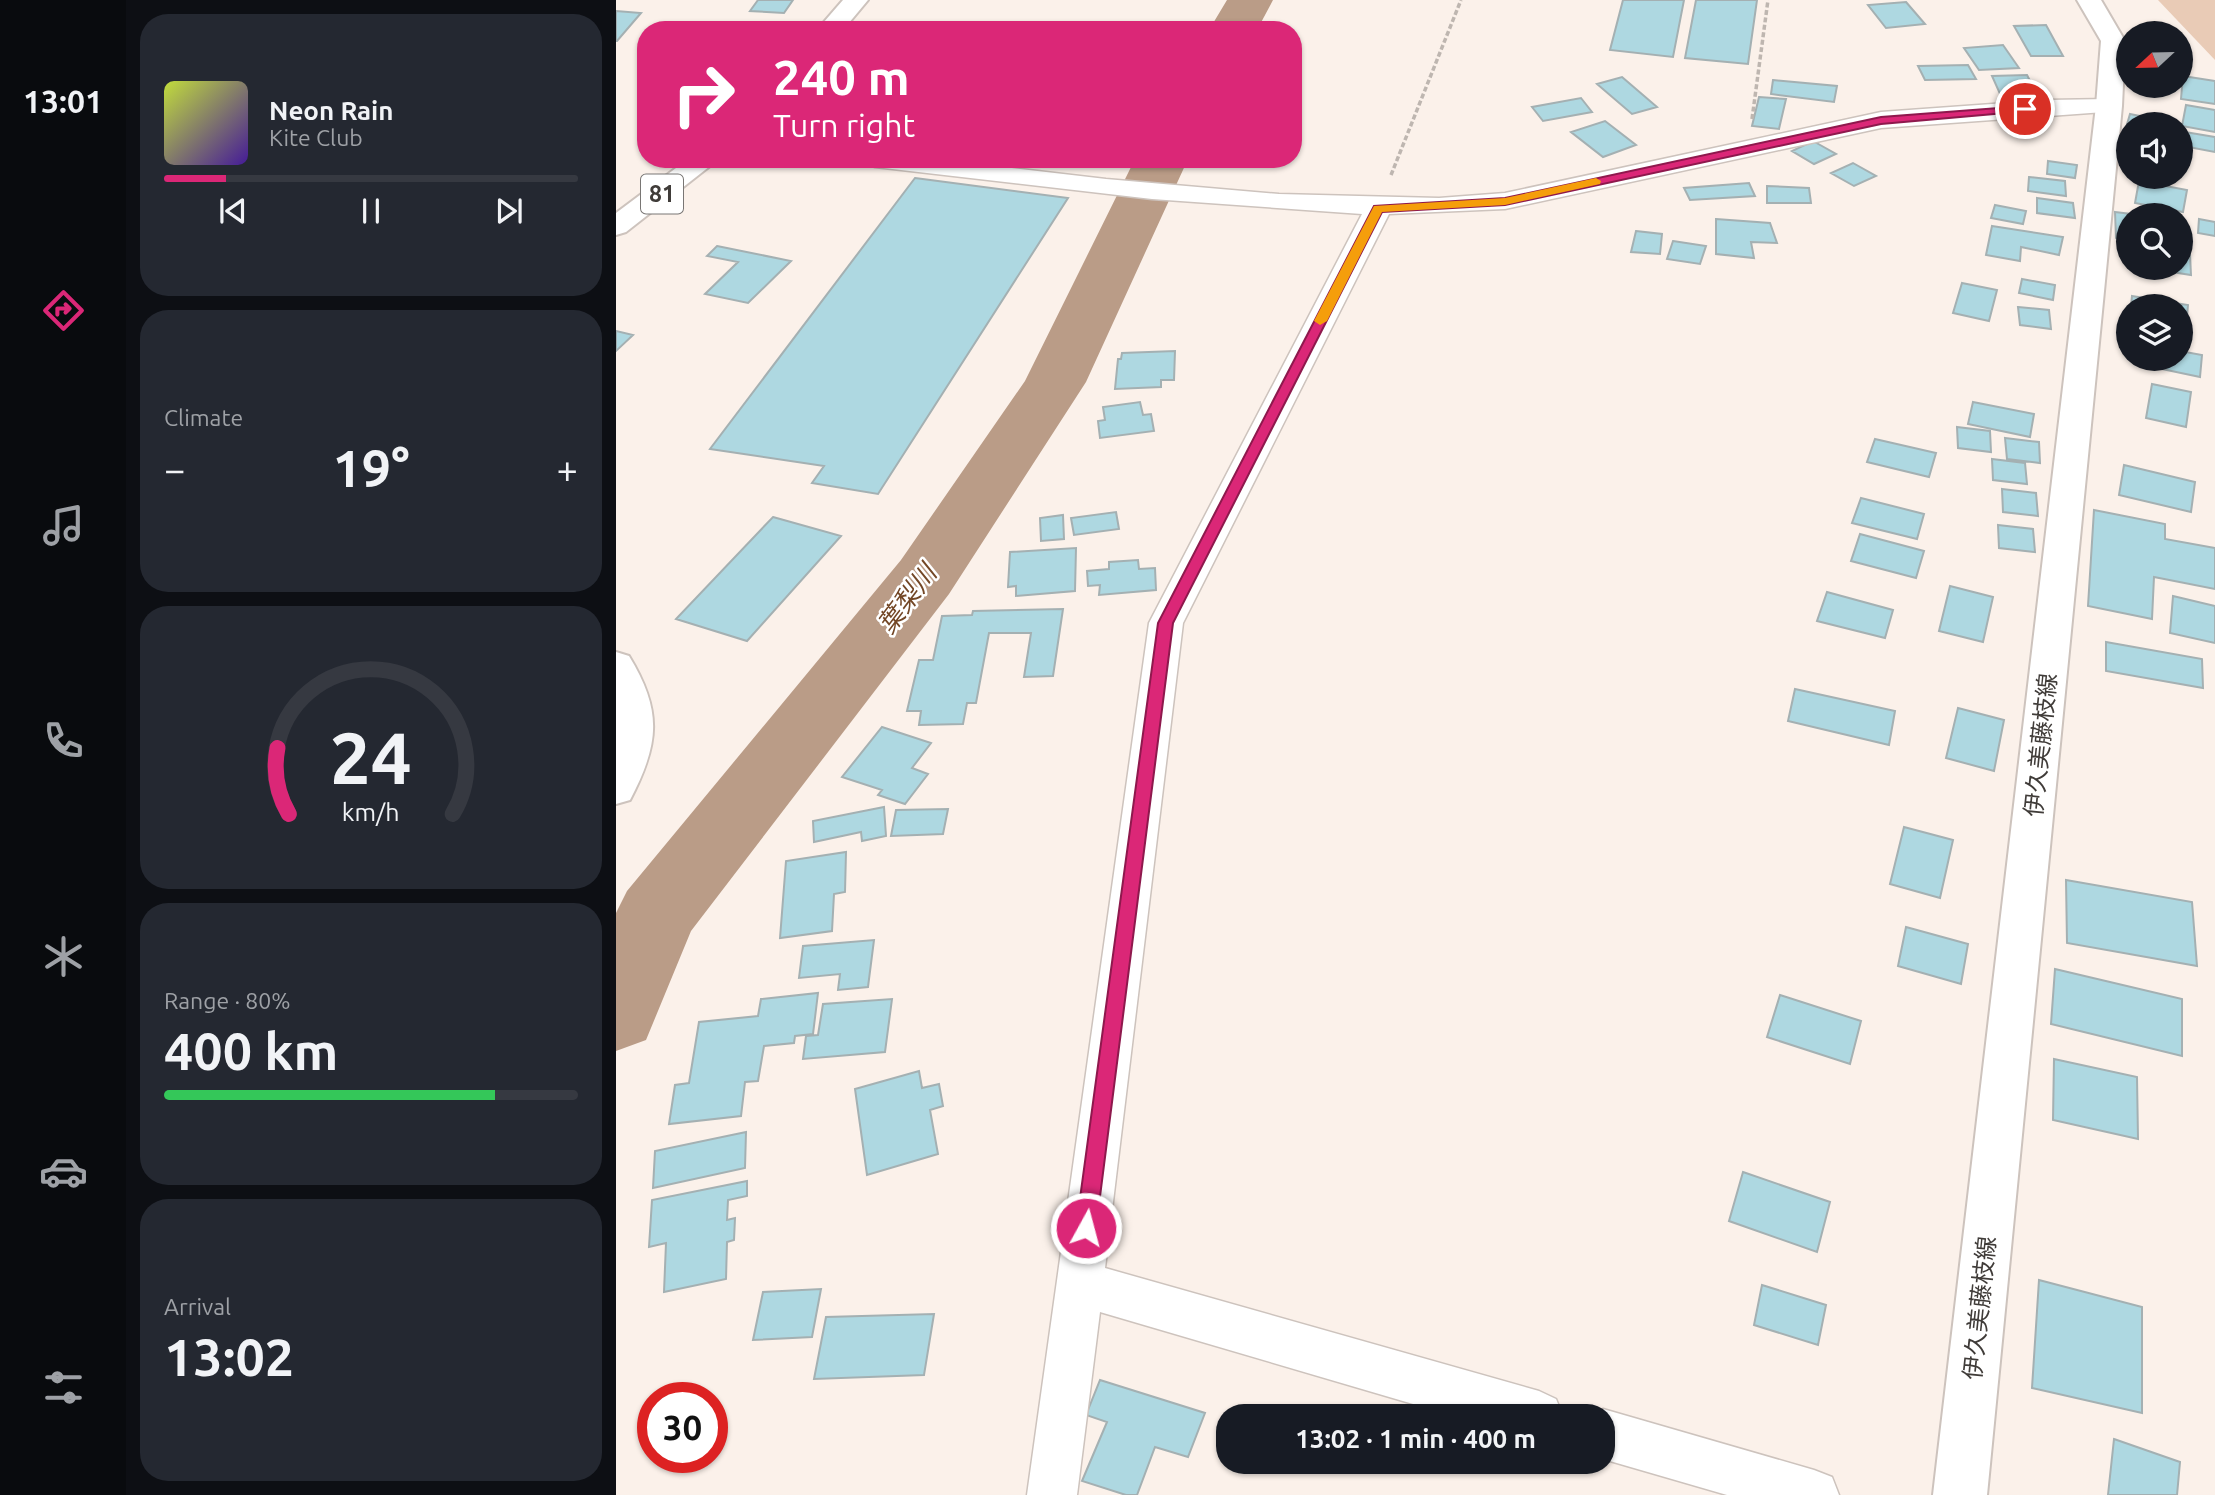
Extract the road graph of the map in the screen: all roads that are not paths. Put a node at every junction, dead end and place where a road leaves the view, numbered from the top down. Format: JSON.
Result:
{"nodes":[{"id":1,"x":856,"y":0,"type":"edge"},
{"id":2,"x":2089,"y":0,"type":"edge"},
{"id":3,"x":838,"y":21,"type":"edge"},
{"id":4,"x":2109,"y":106,"type":"junction"},
{"id":5,"x":694,"y":168,"type":"edge"},
{"id":6,"x":942,"y":168,"type":"edge"},
{"id":7,"x":1378,"y":209,"type":"junction"},
{"id":8,"x":616,"y":226,"type":"edge"},
{"id":9,"x":616,"y":665,"type":"edge"},
{"id":10,"x":616,"y":789,"type":"edge"},
{"id":11,"x":1078,"y":1283,"type":"junction"},
{"id":12,"x":1497,"y":1404,"type":"edge"},
{"id":13,"x":1615,"y":1437,"type":"edge"},
{"id":14,"x":1052,"y":1495,"type":"edge"},
{"id":15,"x":1814,"y":1495,"type":"edge"},
{"id":16,"x":1960,"y":1495,"type":"edge"}],
"edges":[{"from":1,"to":3,"type":"main road"},
{"from":2,"to":4,"type":"main road","name":"伊久美藤枝線"},
{"from":4,"to":7,"type":"street"},
{"from":4,"to":16,"type":"main road","name":"伊久美藤枝線"},
{"from":5,"to":8,"type":"main road","number":"81"},
{"from":6,"to":7,"type":"street"},
{"from":7,"to":11,"type":"street"},
{"from":9,"to":10,"type":"main road"},
{"from":11,"to":12,"type":"street"},
{"from":11,"to":14,"type":"street"},
{"from":13,"to":15,"type":"street"}]}
